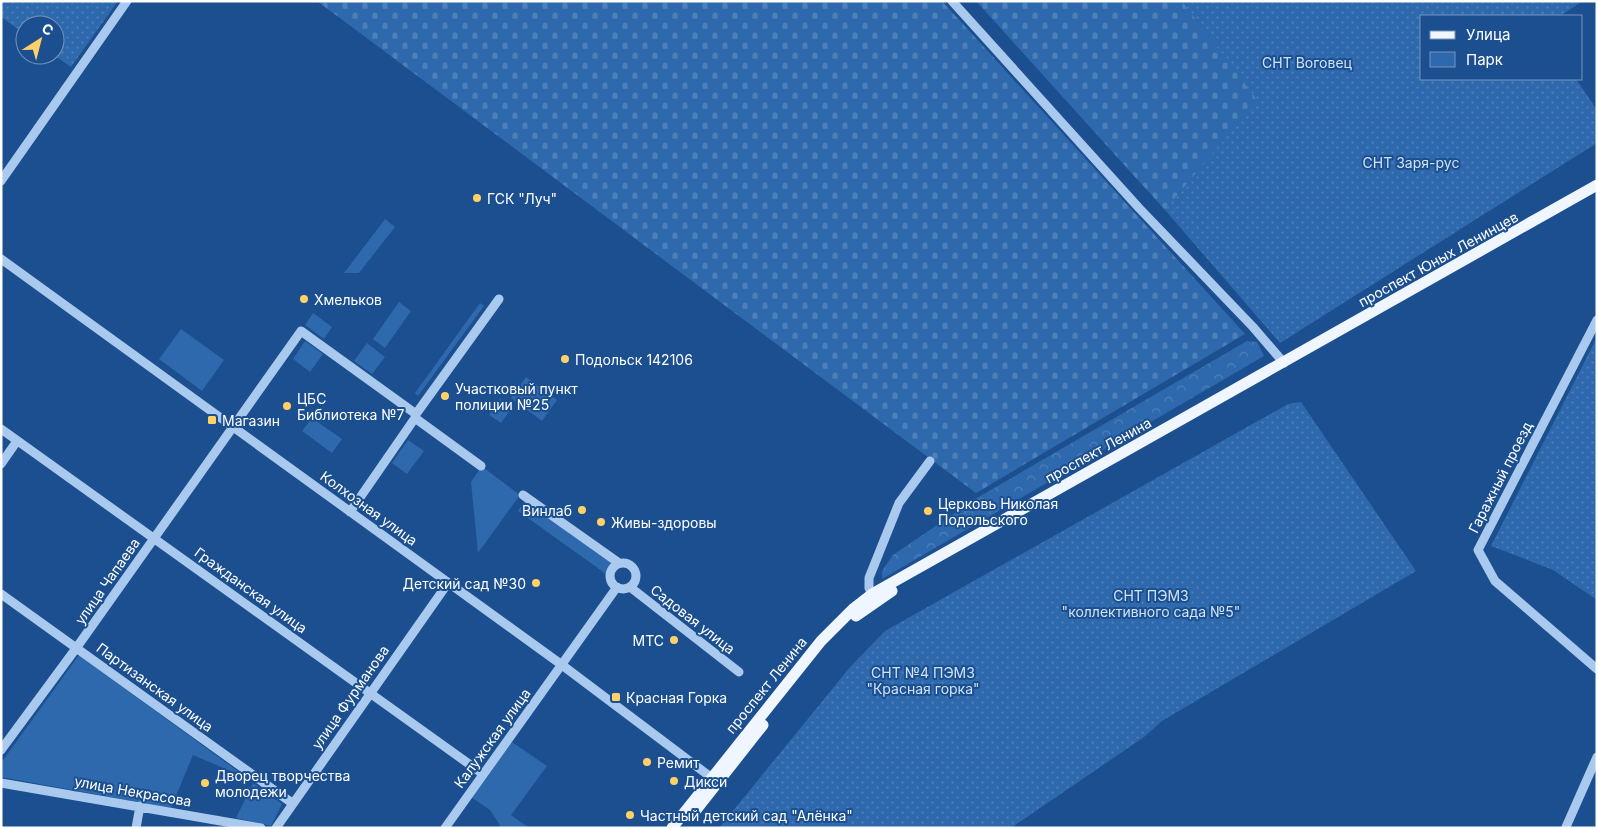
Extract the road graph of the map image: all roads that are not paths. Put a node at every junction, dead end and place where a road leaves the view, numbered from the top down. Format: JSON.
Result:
{"nodes":[{"id":1,"x":127,"y":1,"type":"edge"},
{"id":2,"x":952,"y":1,"type":"edge"},
{"id":3,"x":1,"y":181,"type":"edge"},
{"id":4,"x":1597,"y":185,"type":"edge"},
{"id":5,"x":1597,"y":194,"type":"edge"},
{"id":6,"x":1,"y":259,"type":"edge"},
{"id":7,"x":498,"y":299,"type":"dead end"},
{"id":8,"x":1597,"y":320,"type":"edge"},
{"id":9,"x":1290,"y":362,"type":"junction"},
{"id":10,"x":415,"y":416,"type":"junction"},
{"id":11,"x":233,"y":427,"type":"junction"},
{"id":12,"x":1,"y":429,"type":"edge"},
{"id":13,"x":17,"y":441,"type":"junction"},
{"id":14,"x":930,"y":461,"type":"dead end"},
{"id":15,"x":1,"y":464,"type":"edge"},
{"id":16,"x":481,"y":466,"type":"dead end"},
{"id":17,"x":523,"y":494,"type":"dead end"},
{"id":18,"x":350,"y":512,"type":"junction"},
{"id":19,"x":154,"y":537,"type":"junction"},
{"id":20,"x":619,"y":563,"type":"junction"},
{"id":21,"x":448,"y":583,"type":"junction"},
{"id":22,"x":617,"y":587,"type":"junction"},
{"id":23,"x":630,"y":587,"type":"junction"},
{"id":24,"x":1,"y":594,"type":"edge"},
{"id":25,"x":872,"y":594,"type":"junction"},
{"id":26,"x":77,"y":647,"type":"junction"},
{"id":27,"x":562,"y":665,"type":"junction"},
{"id":28,"x":1597,"y":669,"type":"edge"},
{"id":29,"x":739,"y":672,"type":"dead end"},
{"id":30,"x":369,"y":692,"type":"junction"},
{"id":31,"x":1,"y":750,"type":"edge"},
{"id":32,"x":1597,"y":757,"type":"edge"},
{"id":33,"x":483,"y":774,"type":"junction"},
{"id":34,"x":715,"y":780,"type":"junction"},
{"id":35,"x":1,"y":783,"type":"edge"},
{"id":36,"x":292,"y":803,"type":"junction"},
{"id":37,"x":140,"y":806,"type":"junction"},
{"id":38,"x":1566,"y":827,"type":"edge"},
{"id":39,"x":136,"y":828,"type":"edge"},
{"id":40,"x":261,"y":828,"type":"edge"},
{"id":41,"x":276,"y":828,"type":"edge"},
{"id":42,"x":445,"y":828,"type":"edge"},
{"id":43,"x":672,"y":828,"type":"edge"},
{"id":44,"x":682,"y":828,"type":"edge"}],
"edges":[{"from":1,"to":3,"type":"street"},
{"from":2,"to":9,"type":"street"},
{"from":4,"to":9,"type":"main road","name":"проспект Юных Ленинцев"},
{"from":5,"to":9,"type":"main road","name":"проспект Юных Ленинцев"},
{"from":6,"to":11,"type":"street","name":"Колхозная улица"},
{"from":7,"to":10,"type":"street"},
{"from":8,"to":28,"type":"street","name":"Гаражный проезд"},
{"from":9,"to":25,"type":"main road","name":"проспект Ленина"},
{"from":9,"to":34,"type":"main road","name":"проспект Ленина"},
{"from":10,"to":11,"type":"street","name":"улица Чапаева"},
{"from":10,"to":16,"type":"street"},
{"from":10,"to":18,"type":"street"},
{"from":11,"to":18,"type":"street","name":"Колхозная улица"},
{"from":11,"to":19,"type":"street","name":"улица Чапаева"},
{"from":12,"to":13,"type":"street","name":"Гражданская улица"},
{"from":13,"to":15,"type":"street"},
{"from":13,"to":19,"type":"street","name":"Гражданская улица"},
{"from":14,"to":25,"type":"street"},
{"from":17,"to":20,"type":"street"},
{"from":18,"to":21,"type":"street","name":"Колхозная улица"},
{"from":19,"to":26,"type":"street","name":"улица Чапаева"},
{"from":19,"to":30,"type":"street","name":"Гражданская улица"},
{"from":20,"to":22,"type":"street"},
{"from":20,"to":23,"type":"street"},
{"from":21,"to":27,"type":"street","name":"Колхозная улица"},
{"from":21,"to":30,"type":"street","name":"улица Фурманова"},
{"from":22,"to":23,"type":"street"},
{"from":22,"to":27,"type":"street","name":"Калужская улица"},
{"from":23,"to":29,"type":"street","name":"Садовая улица"},
{"from":24,"to":26,"type":"street","name":"Партизанская улица"},
{"from":25,"to":34,"type":"main road","name":"проспект Ленина"},
{"from":26,"to":31,"type":"street","name":"улица Чапаева"},
{"from":26,"to":36,"type":"street","name":"Партизанская улица"},
{"from":27,"to":33,"type":"street","name":"Калужская улица"},
{"from":27,"to":34,"type":"street","name":"Колхозная улица"},
{"from":30,"to":33,"type":"street","name":"Гражданская улица"},
{"from":30,"to":36,"type":"street","name":"улица Фурманова"},
{"from":32,"to":38,"type":"street"},
{"from":33,"to":42,"type":"street","name":"Калужская улица"},
{"from":34,"to":43,"type":"main road","name":"проспект Ленина"},
{"from":34,"to":44,"type":"main road","name":"проспект Ленина"},
{"from":35,"to":37,"type":"street","name":"улица Некрасова"},
{"from":36,"to":41,"type":"street","name":"улица Фурманова"},
{"from":37,"to":39,"type":"street"},
{"from":37,"to":40,"type":"street","name":"улица Некрасова"}]}
